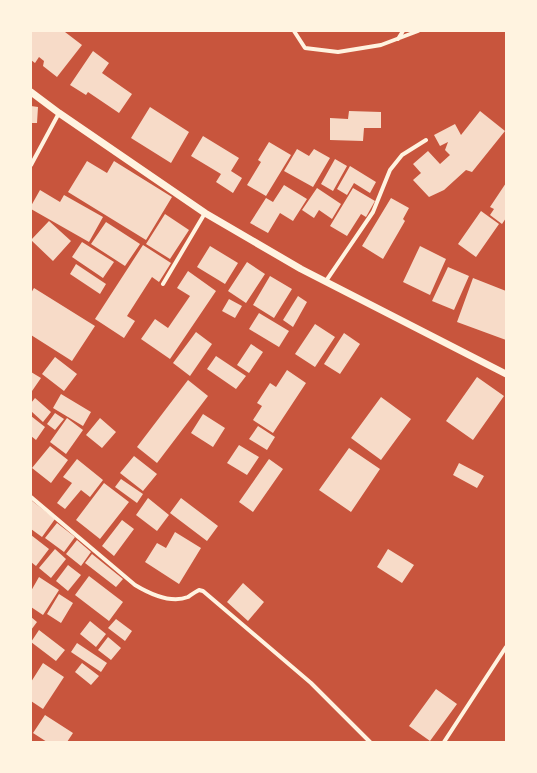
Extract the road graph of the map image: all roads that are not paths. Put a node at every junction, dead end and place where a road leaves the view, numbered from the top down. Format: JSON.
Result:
{"nodes":[{"id":1,"x":294,"y":31,"type":"edge"},
{"id":2,"x":403,"y":31,"type":"edge"},
{"id":3,"x":418,"y":31,"type":"edge"},
{"id":4,"x":398,"y":39,"type":"junction"},
{"id":5,"x":31,"y":92,"type":"edge"},
{"id":6,"x":59,"y":113,"type":"junction"},
{"id":7,"x":426,"y":140,"type":"dead end"},
{"id":8,"x":31,"y":165,"type":"edge"},
{"id":9,"x":205,"y":213,"type":"junction"},
{"id":10,"x":326,"y":281,"type":"junction"},
{"id":11,"x":163,"y":284,"type":"dead end"},
{"id":12,"x":506,"y":374,"type":"edge"},
{"id":13,"x":31,"y":497,"type":"edge"},
{"id":14,"x":506,"y":647,"type":"edge"},
{"id":15,"x":370,"y":742,"type":"edge"},
{"id":16,"x":444,"y":742,"type":"edge"}],
"edges":[{"from":1,"to":4,"type":"street"},
{"from":2,"to":4,"type":"street"},
{"from":3,"to":4,"type":"street"},
{"from":5,"to":6,"type":"street"},
{"from":6,"to":8,"type":"street"},
{"from":6,"to":9,"type":"street"},
{"from":7,"to":10,"type":"street"},
{"from":9,"to":10,"type":"street"},
{"from":9,"to":11,"type":"street"},
{"from":10,"to":12,"type":"street"},
{"from":13,"to":15,"type":"street"},
{"from":14,"to":16,"type":"street"}]}
